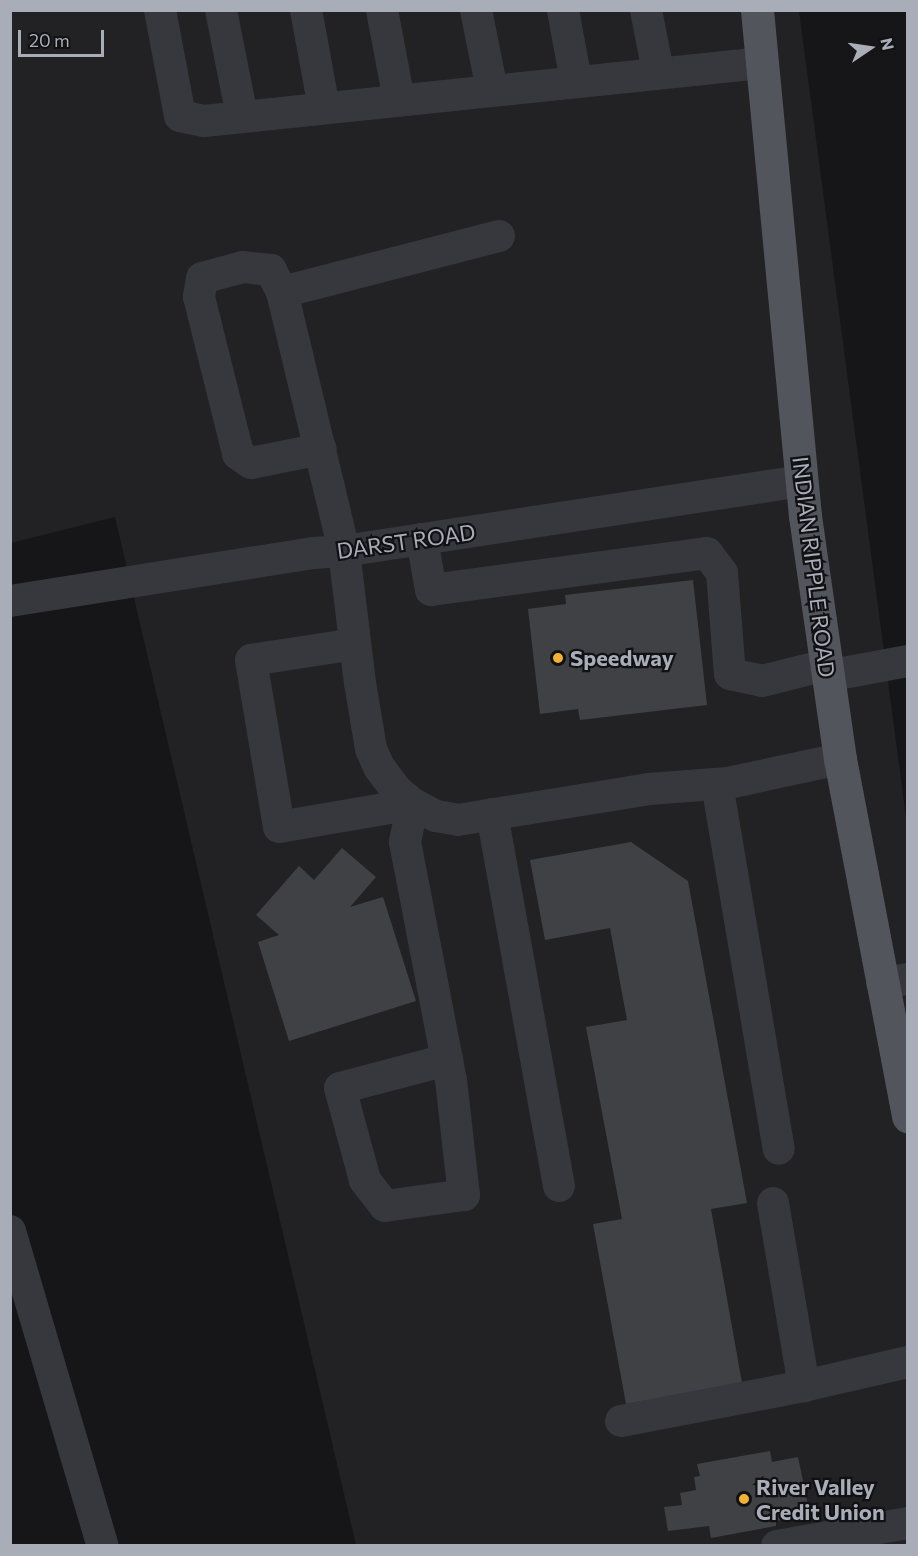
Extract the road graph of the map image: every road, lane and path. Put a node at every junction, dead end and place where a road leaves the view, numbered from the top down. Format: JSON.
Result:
{"nodes":[{"id":1,"x":160,"y":10,"type":"edge"},
{"id":2,"x":221,"y":10,"type":"edge"},
{"id":3,"x":306,"y":10,"type":"edge"},
{"id":4,"x":382,"y":10,"type":"edge"},
{"id":5,"x":476,"y":10,"type":"edge"},
{"id":6,"x":563,"y":10,"type":"edge"},
{"id":7,"x":646,"y":10,"type":"edge"},
{"id":8,"x":757,"y":10,"type":"edge"},
{"id":9,"x":761,"y":63,"type":"junction"},
{"id":10,"x":658,"y":72,"type":"junction"},
{"id":11,"x":576,"y":81,"type":"junction"},
{"id":12,"x":492,"y":90,"type":"junction"},
{"id":13,"x":399,"y":100,"type":"junction"},
{"id":14,"x":324,"y":108,"type":"junction"},
{"id":15,"x":242,"y":116,"type":"junction"},
{"id":16,"x":499,"y":236,"type":"dead end"},
{"id":17,"x":282,"y":292,"type":"junction"},
{"id":18,"x":321,"y":448,"type":"junction"},
{"id":19,"x":802,"y":481,"type":"junction"},
{"id":20,"x":422,"y":539,"type":"junction"},
{"id":21,"x":344,"y":551,"type":"junction"},
{"id":22,"x":10,"y":601,"type":"edge"},
{"id":23,"x":355,"y":644,"type":"junction"},
{"id":24,"x":908,"y":662,"type":"edge"},
{"id":25,"x":827,"y":670,"type":"junction"},
{"id":26,"x":840,"y":759,"type":"junction"},
{"id":27,"x":717,"y":784,"type":"junction"},
{"id":28,"x":413,"y":804,"type":"junction"},
{"id":29,"x":492,"y":814,"type":"junction"},
{"id":30,"x":895,"y":981,"type":"edge"},
{"id":31,"x":447,"y":1060,"type":"junction"},
{"id":32,"x":908,"y":1117,"type":"edge"},
{"id":33,"x":779,"y":1149,"type":"dead end"},
{"id":34,"x":559,"y":1186,"type":"dead end"},
{"id":35,"x":773,"y":1203,"type":"dead end"},
{"id":36,"x":10,"y":1231,"type":"edge"},
{"id":37,"x":908,"y":1362,"type":"edge"},
{"id":38,"x":804,"y":1386,"type":"junction"},
{"id":39,"x":621,"y":1421,"type":"dead end"},
{"id":40,"x":908,"y":1522,"type":"edge"},
{"id":41,"x":103,"y":1545,"type":"edge"},
{"id":42,"x":777,"y":1545,"type":"edge"}],
"edges":[{"from":1,"to":15,"type":"street"},
{"from":2,"to":15,"type":"street"},
{"from":3,"to":14,"type":"street"},
{"from":4,"to":13,"type":"street"},
{"from":5,"to":12,"type":"street"},
{"from":6,"to":11,"type":"street"},
{"from":7,"to":10,"type":"street"},
{"from":8,"to":9,"type":"main road","name":"INDIAN RIPPLE ROAD"},
{"from":9,"to":10,"type":"street"},
{"from":9,"to":19,"type":"main road","name":"INDIAN RIPPLE ROAD"},
{"from":10,"to":11,"type":"street"},
{"from":11,"to":12,"type":"street"},
{"from":12,"to":13,"type":"street"},
{"from":13,"to":14,"type":"street"},
{"from":14,"to":15,"type":"street"},
{"from":16,"to":17,"type":"street"},
{"from":17,"to":18,"type":"street"},
{"from":17,"to":18,"type":"street"},
{"from":18,"to":21,"type":"street"},
{"from":19,"to":20,"type":"street","name":"DARST ROAD"},
{"from":19,"to":25,"type":"main road","name":"INDIAN RIPPLE ROAD"},
{"from":20,"to":21,"type":"street","name":"DARST ROAD"},
{"from":20,"to":25,"type":"street"},
{"from":21,"to":22,"type":"street","name":"DARST ROAD"},
{"from":21,"to":23,"type":"street"},
{"from":23,"to":28,"type":"street"},
{"from":23,"to":28,"type":"street"},
{"from":24,"to":25,"type":"street"},
{"from":25,"to":26,"type":"main road","name":"INDIAN RIPPLE ROAD"},
{"from":26,"to":27,"type":"street"},
{"from":26,"to":30,"type":"main road","name":"INDIAN RIPPLE ROAD"},
{"from":27,"to":29,"type":"street"},
{"from":27,"to":33,"type":"street"},
{"from":28,"to":29,"type":"street"},
{"from":28,"to":31,"type":"street"},
{"from":29,"to":34,"type":"street"},
{"from":30,"to":32,"type":"main road","name":"INDIAN RIPPLE ROAD"},
{"from":31,"to":31,"type":"street"},
{"from":35,"to":38,"type":"street"},
{"from":36,"to":41,"type":"street"},
{"from":37,"to":38,"type":"street"},
{"from":38,"to":39,"type":"street"},
{"from":40,"to":42,"type":"street"}]}
